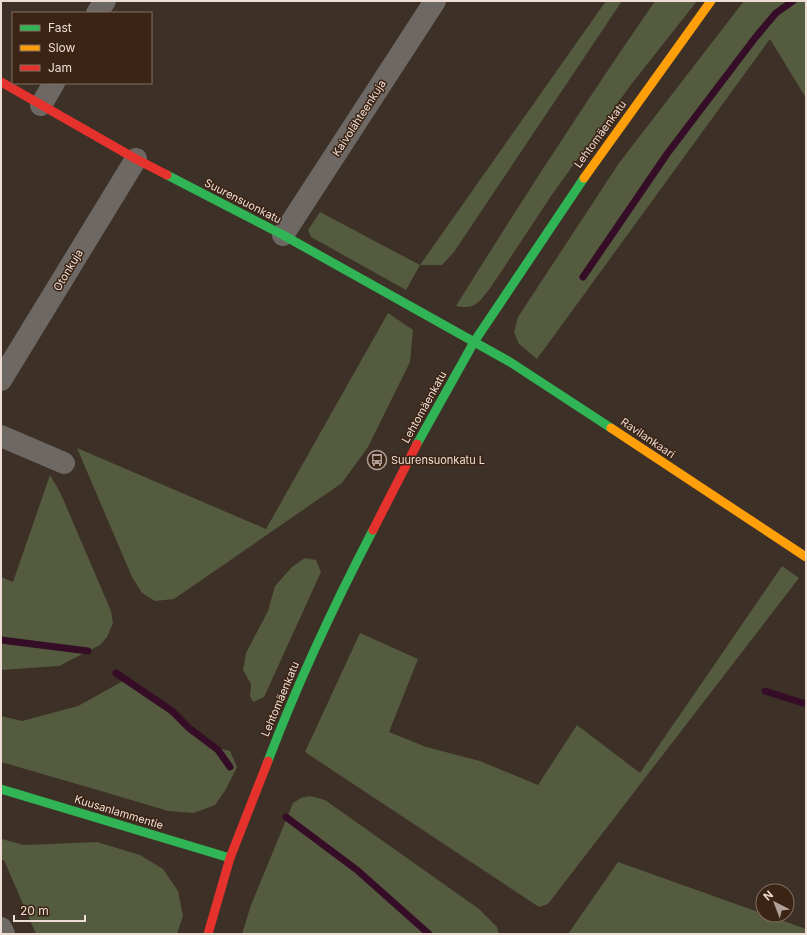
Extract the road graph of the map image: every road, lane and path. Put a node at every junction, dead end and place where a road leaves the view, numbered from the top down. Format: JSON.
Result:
{"nodes":[{"id":1,"x":105,"y":1,"type":"edge"},
{"id":2,"x":435,"y":1,"type":"edge"},
{"id":3,"x":711,"y":1,"type":"edge"},
{"id":4,"x":98,"y":12,"type":"edge"},
{"id":5,"x":1,"y":82,"type":"edge"},
{"id":6,"x":53,"y":84,"type":"edge"},
{"id":7,"x":41,"y":105,"type":"junction"},
{"id":8,"x":136,"y":159,"type":"junction"},
{"id":9,"x":283,"y":235,"type":"junction"},
{"id":10,"x":474,"y":342,"type":"junction"},
{"id":11,"x":1,"y":380,"type":"edge"},
{"id":12,"x":1,"y":436,"type":"edge"},
{"id":13,"x":64,"y":463,"type":"dead end"},
{"id":14,"x":806,"y":557,"type":"edge"},
{"id":15,"x":1,"y":790,"type":"edge"},
{"id":16,"x":230,"y":858,"type":"junction"},
{"id":17,"x":1,"y":928,"type":"edge"},
{"id":18,"x":4,"y":934,"type":"edge"},
{"id":19,"x":208,"y":934,"type":"edge"}],
"edges":[{"from":1,"to":4,"type":"street"},
{"from":2,"to":9,"type":"street","name":"Kaivolähteenkuja"},
{"from":3,"to":10,"type":"street","name":"Lehtomäenkatu"},
{"from":5,"to":7,"type":"street","name":"Suurensuonkatu"},
{"from":6,"to":7,"type":"street"},
{"from":7,"to":8,"type":"street","name":"Suurensuonkatu"},
{"from":8,"to":9,"type":"street","name":"Suurensuonkatu"},
{"from":8,"to":11,"type":"street","name":"Otonkuja"},
{"from":9,"to":10,"type":"street","name":"Suurensuonkatu"},
{"from":10,"to":14,"type":"street","name":"Ravilankaari"},
{"from":10,"to":16,"type":"street","name":"Lehtomäenkatu"},
{"from":12,"to":13,"type":"street"},
{"from":15,"to":16,"type":"street","name":"Kuusanlammentie"},
{"from":16,"to":19,"type":"street","name":"Lehtomäenkatu"},
{"from":17,"to":18,"type":"street"}]}
